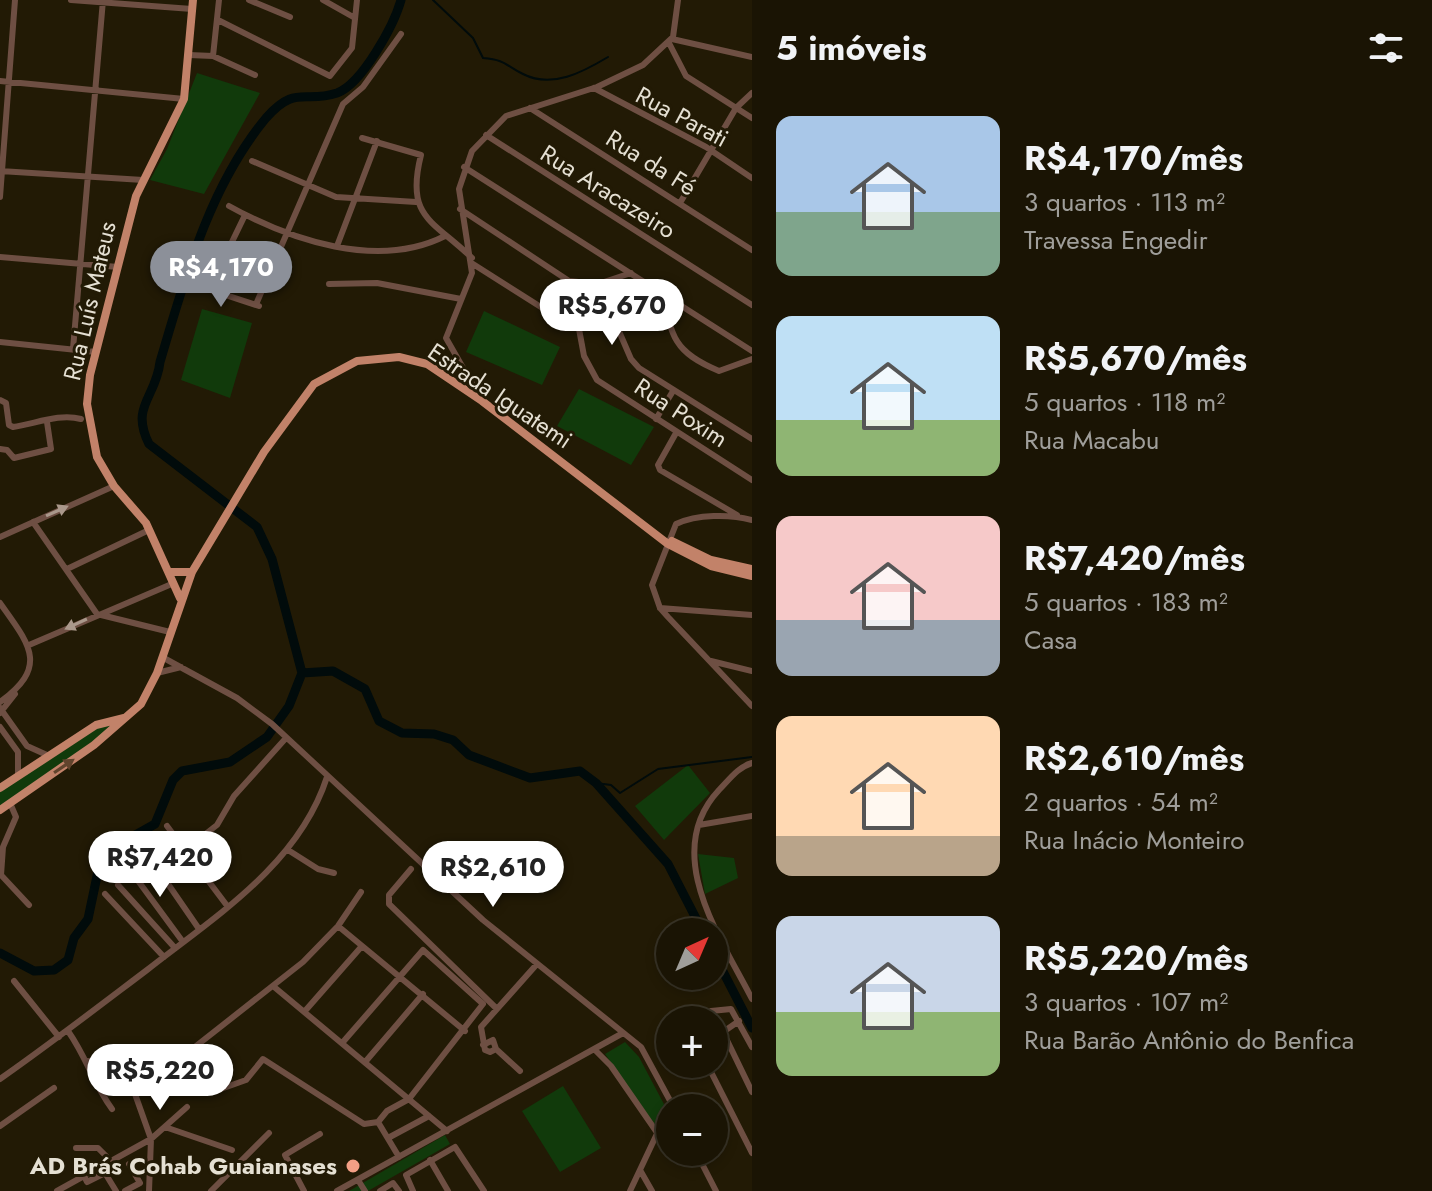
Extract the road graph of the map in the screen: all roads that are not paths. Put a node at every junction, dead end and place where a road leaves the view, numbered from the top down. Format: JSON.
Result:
{"nodes":[{"id":1,"x":15,"y":0,"type":"edge"},
{"id":2,"x":71,"y":0,"type":"edge"},
{"id":3,"x":219,"y":0,"type":"edge"},
{"id":4,"x":323,"y":0,"type":"edge"},
{"id":5,"x":357,"y":0,"type":"edge"},
{"id":6,"x":678,"y":0,"type":"edge"},
{"id":7,"x":103,"y":1,"type":"edge"},
{"id":8,"x":255,"y":1,"type":"edge"},
{"id":9,"x":192,"y":5,"type":"edge"},
{"id":10,"x":290,"y":17,"type":"dead end"},
{"id":11,"x":355,"y":18,"type":"junction"},
{"id":12,"x":218,"y":20,"type":"junction"},
{"id":13,"x":401,"y":34,"type":"dead end"},
{"id":14,"x":671,"y":41,"type":"junction"},
{"id":15,"x":189,"y":55,"type":"junction"},
{"id":16,"x":213,"y":56,"type":"junction"},
{"id":17,"x":752,"y":57,"type":"edge"},
{"id":18,"x":255,"y":75,"type":"dead end"},
{"id":19,"x":0,"y":81,"type":"edge"},
{"id":20,"x":11,"y":83,"type":"junction"},
{"id":21,"x":594,"y":88,"type":"junction"},
{"id":22,"x":96,"y":90,"type":"junction"},
{"id":23,"x":752,"y":93,"type":"edge"},
{"id":24,"x":184,"y":99,"type":"junction"},
{"id":25,"x":530,"y":108,"type":"junction"},
{"id":26,"x":736,"y":108,"type":"junction"},
{"id":27,"x":752,"y":118,"type":"edge"},
{"id":28,"x":486,"y":135,"type":"junction"},
{"id":29,"x":362,"y":138,"type":"dead end"},
{"id":30,"x":377,"y":141,"type":"junction"},
{"id":31,"x":712,"y":151,"type":"junction"},
{"id":32,"x":252,"y":161,"type":"dead end"},
{"id":33,"x":464,"y":167,"type":"junction"},
{"id":34,"x":1,"y":171,"type":"edge"},
{"id":35,"x":87,"y":176,"type":"junction"},
{"id":36,"x":752,"y":178,"type":"edge"},
{"id":37,"x":143,"y":180,"type":"junction"},
{"id":38,"x":306,"y":187,"type":"junction"},
{"id":39,"x":0,"y":197,"type":"edge"},
{"id":40,"x":353,"y":199,"type":"junction"},
{"id":41,"x":416,"y":202,"type":"junction"},
{"id":42,"x":680,"y":203,"type":"junction"},
{"id":43,"x":229,"y":206,"type":"dead end"},
{"id":44,"x":460,"y":209,"type":"junction"},
{"id":45,"x":245,"y":215,"type":"junction"},
{"id":46,"x":286,"y":233,"type":"junction"},
{"id":47,"x":445,"y":236,"type":"junction"},
{"id":48,"x":230,"y":246,"type":"dead end"},
{"id":49,"x":337,"y":246,"type":"junction"},
{"id":50,"x":752,"y":250,"type":"edge"},
{"id":51,"x":0,"y":257,"type":"edge"},
{"id":52,"x":472,"y":261,"type":"junction"},
{"id":53,"x":79,"y":263,"type":"junction"},
{"id":54,"x":118,"y":267,"type":"junction"},
{"id":55,"x":631,"y":273,"type":"junction"},
{"id":56,"x":192,"y":284,"type":"dead end"},
{"id":57,"x":329,"y":284,"type":"dead end"},
{"id":58,"x":663,"y":291,"type":"junction"},
{"id":59,"x":461,"y":299,"type":"junction"},
{"id":60,"x":752,"y":305,"type":"edge"},
{"id":61,"x":579,"y":329,"type":"junction"},
{"id":62,"x":0,"y":342,"type":"edge"},
{"id":63,"x":73,"y":349,"type":"junction"},
{"id":64,"x":752,"y":351,"type":"edge"},
{"id":65,"x":96,"y":352,"type":"junction"},
{"id":66,"x":752,"y":359,"type":"edge"},
{"id":67,"x":673,"y":391,"type":"junction"},
{"id":68,"x":0,"y":400,"type":"edge"},
{"id":69,"x":482,"y":401,"type":"junction"},
{"id":70,"x":8,"y":419,"type":"junction"},
{"id":71,"x":81,"y":419,"type":"dead end"},
{"id":72,"x":656,"y":419,"type":"junction"},
{"id":73,"x":0,"y":420,"type":"edge"},
{"id":74,"x":47,"y":422,"type":"junction"},
{"id":75,"x":676,"y":433,"type":"junction"},
{"id":76,"x":752,"y":439,"type":"edge"},
{"id":77,"x":0,"y":449,"type":"edge"},
{"id":78,"x":752,"y":480,"type":"edge"},
{"id":79,"x":114,"y":486,"type":"junction"},
{"id":80,"x":741,"y":517,"type":"junction"},
{"id":81,"x":752,"y":520,"type":"edge"},
{"id":82,"x":33,"y":522,"type":"junction"},
{"id":83,"x":149,"y":530,"type":"junction"},
{"id":84,"x":0,"y":537,"type":"edge"},
{"id":85,"x":666,"y":540,"type":"junction"},
{"id":86,"x":67,"y":569,"type":"junction"},
{"id":87,"x":752,"y":569,"type":"edge"},
{"id":88,"x":169,"y":572,"type":"junction"},
{"id":89,"x":192,"y":572,"type":"junction"},
{"id":90,"x":752,"y":576,"type":"edge"},
{"id":91,"x":174,"y":583,"type":"junction"},
{"id":92,"x":180,"y":598,"type":"junction"},
{"id":93,"x":0,"y":603,"type":"edge"},
{"id":94,"x":660,"y":608,"type":"junction"},
{"id":95,"x":97,"y":614,"type":"junction"},
{"id":96,"x":752,"y":615,"type":"edge"},
{"id":97,"x":170,"y":632,"type":"junction"},
{"id":98,"x":29,"y":645,"type":"junction"},
{"id":99,"x":162,"y":657,"type":"junction"},
{"id":100,"x":711,"y":661,"type":"junction"},
{"id":101,"x":181,"y":667,"type":"junction"},
{"id":102,"x":752,"y":671,"type":"edge"},
{"id":103,"x":157,"y":673,"type":"junction"},
{"id":104,"x":752,"y":706,"type":"edge"},
{"id":105,"x":1,"y":709,"type":"edge"},
{"id":106,"x":125,"y":717,"type":"junction"},
{"id":107,"x":108,"y":720,"type":"junction"},
{"id":108,"x":0,"y":727,"type":"edge"},
{"id":109,"x":113,"y":730,"type":"junction"},
{"id":110,"x":286,"y":738,"type":"junction"},
{"id":111,"x":27,"y":746,"type":"junction"},
{"id":112,"x":18,"y":752,"type":"junction"},
{"id":113,"x":47,"y":755,"type":"junction"},
{"id":114,"x":752,"y":763,"type":"edge"},
{"id":115,"x":18,"y":774,"type":"junction"},
{"id":116,"x":327,"y":777,"type":"junction"},
{"id":117,"x":0,"y":788,"type":"edge"},
{"id":118,"x":10,"y":803,"type":"junction"},
{"id":119,"x":0,"y":810,"type":"edge"},
{"id":120,"x":752,"y":816,"type":"edge"},
{"id":121,"x":699,"y":825,"type":"junction"},
{"id":122,"x":167,"y":826,"type":"dead end"},
{"id":123,"x":185,"y":850,"type":"junction"},
{"id":124,"x":288,"y":850,"type":"junction"},
{"id":125,"x":146,"y":852,"type":"dead end"},
{"id":126,"x":125,"y":863,"type":"dead end"},
{"id":127,"x":411,"y":869,"type":"dead end"},
{"id":128,"x":334,"y":873,"type":"dead end"},
{"id":129,"x":118,"y":885,"type":"dead end"},
{"id":130,"x":361,"y":892,"type":"dead end"},
{"id":131,"x":105,"y":894,"type":"dead end"},
{"id":132,"x":29,"y":905,"type":"dead end"},
{"id":133,"x":228,"y":907,"type":"junction"},
{"id":134,"x":338,"y":926,"type":"junction"},
{"id":135,"x":199,"y":929,"type":"junction"},
{"id":136,"x":183,"y":942,"type":"junction"},
{"id":137,"x":362,"y":946,"type":"junction"},
{"id":138,"x":175,"y":948,"type":"junction"},
{"id":139,"x":164,"y":957,"type":"junction"},
{"id":140,"x":534,"y":962,"type":"junction"},
{"id":141,"x":400,"y":977,"type":"junction"},
{"id":142,"x":14,"y":981,"type":"dead end"},
{"id":143,"x":273,"y":986,"type":"junction"},
{"id":144,"x":423,"y":994,"type":"junction"},
{"id":145,"x":752,"y":999,"type":"edge"},
{"id":146,"x":496,"y":1008,"type":"junction"},
{"id":147,"x":728,"y":1009,"type":"edge"},
{"id":148,"x":305,"y":1011,"type":"junction"},
{"id":149,"x":739,"y":1021,"type":"junction"},
{"id":150,"x":68,"y":1031,"type":"junction"},
{"id":151,"x":465,"y":1031,"type":"junction"},
{"id":152,"x":623,"y":1033,"type":"junction"},
{"id":153,"x":59,"y":1037,"type":"junction"},
{"id":154,"x":343,"y":1042,"type":"junction"},
{"id":155,"x":752,"y":1047,"type":"edge"},
{"id":156,"x":595,"y":1050,"type":"junction"},
{"id":157,"x":89,"y":1061,"type":"junction"},
{"id":158,"x":366,"y":1061,"type":"junction"},
{"id":159,"x":520,"y":1071,"type":"dead end"},
{"id":160,"x":714,"y":1078,"type":"edge"},
{"id":161,"x":0,"y":1079,"type":"edge"},
{"id":162,"x":153,"y":1080,"type":"junction"},
{"id":163,"x":54,"y":1088,"type":"dead end"},
{"id":164,"x":752,"y":1092,"type":"edge"},
{"id":165,"x":666,"y":1094,"type":"edge"},
{"id":166,"x":409,"y":1099,"type":"junction"},
{"id":167,"x":187,"y":1107,"type":"dead end"},
{"id":168,"x":112,"y":1109,"type":"dead end"},
{"id":169,"x":429,"y":1116,"type":"junction"},
{"id":170,"x":378,"y":1122,"type":"junction"},
{"id":171,"x":0,"y":1126,"type":"edge"},
{"id":172,"x":165,"y":1127,"type":"junction"},
{"id":173,"x":447,"y":1131,"type":"junction"},
{"id":174,"x":656,"y":1131,"type":"edge"},
{"id":175,"x":269,"y":1133,"type":"dead end"},
{"id":176,"x":320,"y":1134,"type":"dead end"},
{"id":177,"x":388,"y":1138,"type":"junction"},
{"id":178,"x":656,"y":1138,"type":"edge"},
{"id":179,"x":151,"y":1139,"type":"junction"},
{"id":180,"x":433,"y":1139,"type":"junction"},
{"id":181,"x":76,"y":1148,"type":"dead end"},
{"id":182,"x":232,"y":1150,"type":"dead end"},
{"id":183,"x":442,"y":1153,"type":"junction"},
{"id":184,"x":752,"y":1153,"type":"edge"},
{"id":185,"x":399,"y":1157,"type":"junction"},
{"id":186,"x":430,"y":1160,"type":"junction"},
{"id":187,"x":112,"y":1162,"type":"junction"},
{"id":188,"x":129,"y":1164,"type":"dead end"},
{"id":189,"x":704,"y":1166,"type":"edge"},
{"id":190,"x":640,"y":1170,"type":"junction"},
{"id":191,"x":84,"y":1176,"type":"junction"},
{"id":192,"x":150,"y":1178,"type":"junction"},
{"id":193,"x":139,"y":1179,"type":"junction"},
{"id":194,"x":358,"y":1180,"type":"junction"},
{"id":195,"x":716,"y":1189,"type":"edge"},
{"id":196,"x":57,"y":1191,"type":"edge"},
{"id":197,"x":116,"y":1191,"type":"edge"},
{"id":198,"x":125,"y":1191,"type":"edge"},
{"id":199,"x":149,"y":1191,"type":"edge"},
{"id":200,"x":211,"y":1191,"type":"edge"},
{"id":201,"x":304,"y":1191,"type":"edge"},
{"id":202,"x":337,"y":1191,"type":"edge"},
{"id":203,"x":365,"y":1191,"type":"edge"},
{"id":204,"x":380,"y":1191,"type":"edge"},
{"id":205,"x":399,"y":1191,"type":"edge"},
{"id":206,"x":413,"y":1191,"type":"edge"},
{"id":207,"x":448,"y":1191,"type":"edge"},
{"id":208,"x":484,"y":1191,"type":"edge"},
{"id":209,"x":630,"y":1191,"type":"edge"},
{"id":210,"x":652,"y":1191,"type":"edge"}],
"edges":[{"from":1,"to":20,"type":"street"},
{"from":2,"to":7,"type":"street"},
{"from":3,"to":12,"type":"street"},
{"from":4,"to":11,"type":"street"},
{"from":5,"to":11,"type":"street"},
{"from":6,"to":14,"type":"street"},
{"from":7,"to":9,"type":"street"},
{"from":7,"to":22,"type":"street"},
{"from":8,"to":10,"type":"street"},
{"from":9,"to":15,"type":"main road","name":"Rua Luís Mateus"},
{"from":11,"to":12,"type":"street"},
{"from":12,"to":16,"type":"street"},
{"from":13,"to":38,"type":"street"},
{"from":14,"to":17,"type":"street"},
{"from":14,"to":21,"type":"street"},
{"from":14,"to":26,"type":"street"},
{"from":15,"to":16,"type":"street"},
{"from":15,"to":24,"type":"main road","name":"Rua Luís Mateus"},
{"from":16,"to":18,"type":"street"},
{"from":19,"to":20,"type":"street"},
{"from":20,"to":22,"type":"street"},
{"from":20,"to":34,"type":"street"},
{"from":21,"to":25,"type":"street"},
{"from":21,"to":31,"type":"street","name":"Rua Parati"},
{"from":22,"to":24,"type":"street"},
{"from":22,"to":35,"type":"street"},
{"from":23,"to":26,"type":"street"},
{"from":24,"to":37,"type":"main road","name":"Rua Luís Mateus"},
{"from":25,"to":28,"type":"street"},
{"from":25,"to":42,"type":"street","name":"Rua da Fé"},
{"from":26,"to":27,"type":"street"},
{"from":26,"to":31,"type":"street"},
{"from":28,"to":33,"type":"street"},
{"from":28,"to":60,"type":"street","name":"Rua Aracazeiro"},
{"from":29,"to":30,"type":"street"},
{"from":30,"to":40,"type":"street"},
{"from":30,"to":41,"type":"street"},
{"from":31,"to":36,"type":"street","name":"Rua Parati"},
{"from":31,"to":42,"type":"street"},
{"from":32,"to":38,"type":"street"},
{"from":33,"to":44,"type":"street"},
{"from":33,"to":55,"type":"street"},
{"from":34,"to":35,"type":"street"},
{"from":34,"to":39,"type":"street"},
{"from":35,"to":37,"type":"street"},
{"from":35,"to":53,"type":"street"},
{"from":37,"to":54,"type":"main road","name":"Rua Luís Mateus"},
{"from":38,"to":40,"type":"street"},
{"from":38,"to":46,"type":"street"},
{"from":40,"to":41,"type":"street"},
{"from":40,"to":49,"type":"street"},
{"from":41,"to":47,"type":"street"},
{"from":42,"to":50,"type":"street","name":"Rua da Fé"},
{"from":43,"to":45,"type":"street"},
{"from":44,"to":52,"type":"street"},
{"from":44,"to":55,"type":"street"},
{"from":45,"to":46,"type":"street"},
{"from":45,"to":48,"type":"street"},
{"from":46,"to":49,"type":"street"},
{"from":46,"to":56,"type":"street"},
{"from":47,"to":49,"type":"street"},
{"from":47,"to":52,"type":"street"},
{"from":51,"to":53,"type":"street"},
{"from":52,"to":59,"type":"street"},
{"from":52,"to":61,"type":"street"},
{"from":53,"to":54,"type":"street"},
{"from":53,"to":63,"type":"street"},
{"from":54,"to":65,"type":"main road","name":"Rua Luís Mateus"},
{"from":55,"to":58,"type":"street"},
{"from":57,"to":59,"type":"street"},
{"from":58,"to":64,"type":"street"},
{"from":58,"to":66,"type":"street"},
{"from":59,"to":69,"type":"street"},
{"from":61,"to":67,"type":"street"},
{"from":61,"to":72,"type":"street","name":"Rua Poxim"},
{"from":62,"to":63,"type":"street"},
{"from":63,"to":65,"type":"street"},
{"from":65,"to":79,"type":"main road","name":"Rua Luís Mateus"},
{"from":67,"to":72,"type":"street"},
{"from":67,"to":76,"type":"street"},
{"from":68,"to":70,"type":"street"},
{"from":69,"to":85,"type":"main road","name":"Estrada Iguatemi"},
{"from":69,"to":89,"type":"main road","name":"Estrada Iguatemi"},
{"from":70,"to":73,"type":"street"},
{"from":70,"to":74,"type":"street"},
{"from":71,"to":74,"type":"street"},
{"from":72,"to":75,"type":"street","name":"Rua Poxim"},
{"from":74,"to":77,"type":"street"},
{"from":75,"to":78,"type":"street","name":"Rua Poxim"},
{"from":75,"to":80,"type":"street"},
{"from":82,"to":79,"type":"street","one_way":true},
{"from":79,"to":83,"type":"main road","name":"Rua Luís Mateus"},
{"from":80,"to":81,"type":"street"},
{"from":80,"to":85,"type":"street"},
{"from":82,"to":84,"type":"street"},
{"from":82,"to":86,"type":"street"},
{"from":83,"to":86,"type":"street"},
{"from":83,"to":88,"type":"main road","name":"Rua Luís Mateus"},
{"from":85,"to":87,"type":"main road"},
{"from":85,"to":90,"type":"main road"},
{"from":85,"to":94,"type":"street"},
{"from":86,"to":95,"type":"street"},
{"from":88,"to":89,"type":"main road"},
{"from":88,"to":91,"type":"main road","name":"Rua Luís Mateus"},
{"from":89,"to":92,"type":"main road","name":"Estrada Iguatemi"},
{"from":91,"to":92,"type":"main road","name":"Rua Luís Mateus"},
{"from":91,"to":95,"type":"street"},
{"from":92,"to":97,"type":"main road","name":"Estrada Iguatemi"},
{"from":93,"to":98,"type":"street"},
{"from":94,"to":96,"type":"street"},
{"from":94,"to":100,"type":"street"},
{"from":95,"to":97,"type":"street"},
{"from":95,"to":98,"type":"street","one_way":true},
{"from":97,"to":99,"type":"main road","name":"Estrada Iguatemi"},
{"from":98,"to":105,"type":"street"},
{"from":99,"to":101,"type":"street"},
{"from":99,"to":103,"type":"main road","name":"Estrada Iguatemi"},
{"from":100,"to":102,"type":"street"},
{"from":100,"to":104,"type":"street"},
{"from":101,"to":103,"type":"street"},
{"from":101,"to":110,"type":"street"},
{"from":103,"to":106,"type":"main road","name":"Estrada Iguatemi"},
{"from":105,"to":111,"type":"street"},
{"from":106,"to":107,"type":"main road"},
{"from":106,"to":109,"type":"main road","name":"Estrada Iguatemi"},
{"from":107,"to":109,"type":"main road"},
{"from":107,"to":113,"type":"main road"},
{"from":108,"to":112,"type":"street"},
{"from":118,"to":109,"type":"main road","name":"Estrada Iguatemi","one_way":true},
{"from":110,"to":116,"type":"street"},
{"from":110,"to":123,"type":"street"},
{"from":111,"to":112,"type":"street"},
{"from":111,"to":113,"type":"street"},
{"from":112,"to":115,"type":"street"},
{"from":113,"to":115,"type":"main road"},
{"from":114,"to":121,"type":"street"},
{"from":115,"to":117,"type":"main road"},
{"from":116,"to":124,"type":"street"},
{"from":116,"to":140,"type":"street"},
{"from":118,"to":119,"type":"main road","name":"Estrada Iguatemi"},
{"from":118,"to":132,"type":"street"},
{"from":120,"to":121,"type":"street"},
{"from":121,"to":145,"type":"street"},
{"from":122,"to":123,"type":"street"},
{"from":123,"to":133,"type":"street"},
{"from":124,"to":128,"type":"street"},
{"from":124,"to":133,"type":"street"},
{"from":125,"to":135,"type":"street"},
{"from":126,"to":136,"type":"street"},
{"from":127,"to":146,"type":"street"},
{"from":129,"to":138,"type":"street"},
{"from":130,"to":134,"type":"street"},
{"from":131,"to":139,"type":"street"},
{"from":133,"to":135,"type":"street"},
{"from":134,"to":137,"type":"street"},
{"from":134,"to":143,"type":"street"},
{"from":135,"to":136,"type":"street"},
{"from":136,"to":138,"type":"street"},
{"from":137,"to":141,"type":"street"},
{"from":137,"to":148,"type":"street"},
{"from":138,"to":139,"type":"street"},
{"from":139,"to":150,"type":"street"},
{"from":140,"to":146,"type":"street"},
{"from":140,"to":152,"type":"street"},
{"from":141,"to":144,"type":"street"},
{"from":141,"to":151,"type":"street"},
{"from":141,"to":154,"type":"street"},
{"from":142,"to":153,"type":"street"},
{"from":143,"to":148,"type":"street"},
{"from":143,"to":162,"type":"street"},
{"from":144,"to":151,"type":"street"},
{"from":144,"to":158,"type":"street"},
{"from":146,"to":159,"type":"street"},
{"from":147,"to":149,"type":"street"},
{"from":148,"to":154,"type":"street"},
{"from":149,"to":155,"type":"street"},
{"from":149,"to":164,"type":"street"},
{"from":150,"to":153,"type":"street"},
{"from":150,"to":157,"type":"street"},
{"from":151,"to":166,"type":"street"},
{"from":152,"to":156,"type":"street"},
{"from":152,"to":165,"type":"street"},
{"from":153,"to":161,"type":"street"},
{"from":154,"to":158,"type":"street"},
{"from":156,"to":173,"type":"street"},
{"from":156,"to":174,"type":"street"},
{"from":157,"to":162,"type":"street"},
{"from":157,"to":168,"type":"street"},
{"from":158,"to":166,"type":"street"},
{"from":160,"to":184,"type":"street"},
{"from":162,"to":170,"type":"street"},
{"from":162,"to":179,"type":"street"},
{"from":163,"to":171,"type":"street"},
{"from":166,"to":169,"type":"street"},
{"from":166,"to":170,"type":"street"},
{"from":167,"to":172,"type":"street"},
{"from":169,"to":173,"type":"street"},
{"from":169,"to":177,"type":"street"},
{"from":170,"to":177,"type":"street"},
{"from":172,"to":179,"type":"street"},
{"from":172,"to":182,"type":"street"},
{"from":173,"to":180,"type":"street"},
{"from":175,"to":200,"type":"street"},
{"from":176,"to":201,"type":"street"},
{"from":177,"to":185,"type":"street"},
{"from":178,"to":190,"type":"street"},
{"from":179,"to":187,"type":"street"},
{"from":179,"to":192,"type":"street"},
{"from":180,"to":183,"type":"street"},
{"from":180,"to":185,"type":"street"},
{"from":181,"to":187,"type":"street"},
{"from":183,"to":186,"type":"street"},
{"from":183,"to":208,"type":"street"},
{"from":185,"to":194,"type":"street"},
{"from":186,"to":206,"type":"street"},
{"from":186,"to":207,"type":"street"},
{"from":187,"to":191,"type":"street"},
{"from":188,"to":193,"type":"street"},
{"from":189,"to":195,"type":"street"},
{"from":190,"to":209,"type":"street"},
{"from":190,"to":210,"type":"street"},
{"from":191,"to":196,"type":"street"},
{"from":191,"to":197,"type":"street"},
{"from":192,"to":193,"type":"street"},
{"from":192,"to":199,"type":"street"},
{"from":193,"to":198,"type":"street"},
{"from":194,"to":202,"type":"street"},
{"from":194,"to":203,"type":"street"},
{"from":204,"to":205,"type":"street"}]}
